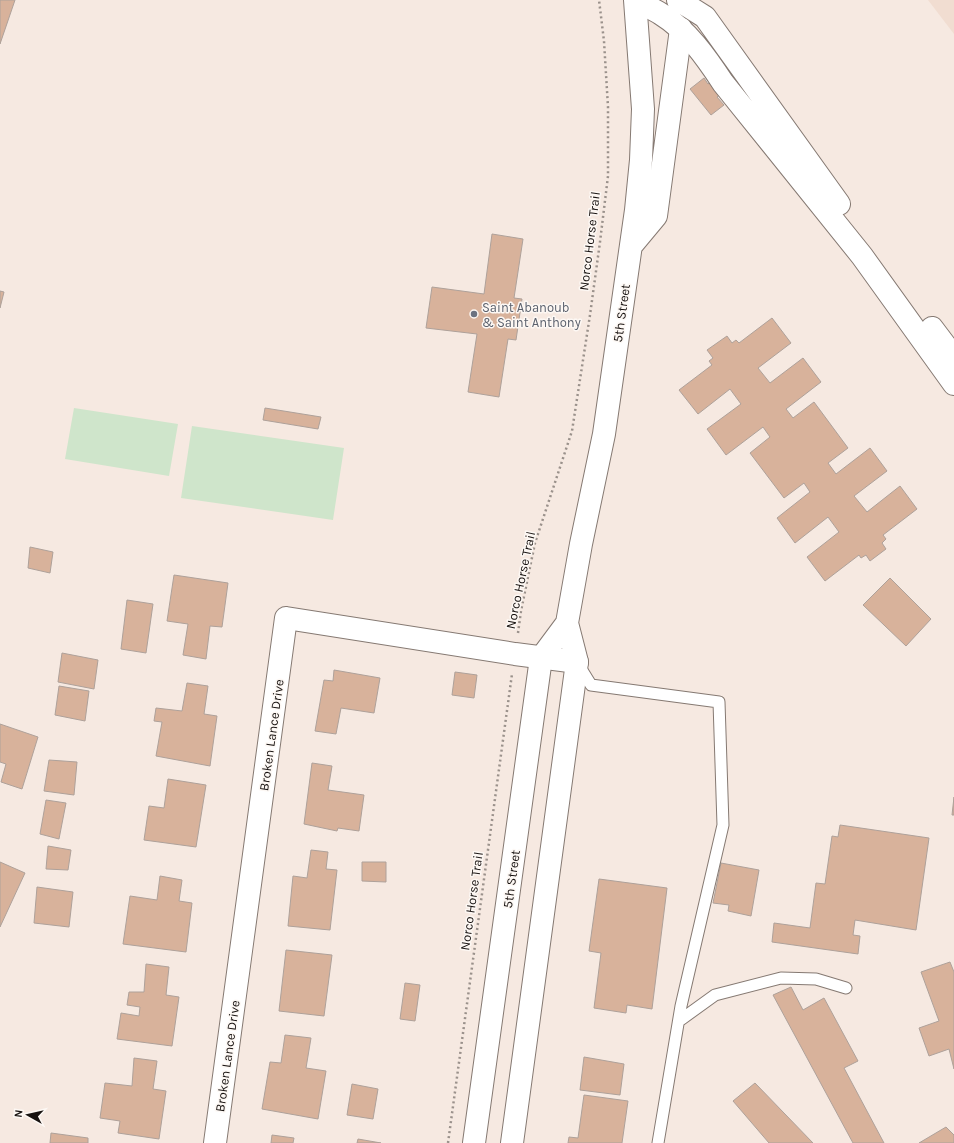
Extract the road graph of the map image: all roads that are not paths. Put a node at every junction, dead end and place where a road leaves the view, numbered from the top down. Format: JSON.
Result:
{"nodes":[{"id":1,"x":635,"y":0,"type":"edge"},
{"id":2,"x":678,"y":0,"type":"edge"},
{"id":3,"x":681,"y":29,"type":"junction"},
{"id":4,"x":631,"y":246,"type":"junction"},
{"id":5,"x":954,"y":357,"type":"edge"},
{"id":6,"x":954,"y":384,"type":"edge"},
{"id":7,"x":567,"y":622,"type":"junction"},
{"id":8,"x":541,"y":658,"type":"junction"},
{"id":9,"x":577,"y":662,"type":"junction"},
{"id":10,"x":846,"y":988,"type":"dead end"},
{"id":11,"x":679,"y":1021,"type":"junction"},
{"id":12,"x":215,"y":1143,"type":"edge"},
{"id":13,"x":474,"y":1143,"type":"edge"},
{"id":14,"x":512,"y":1143,"type":"edge"},
{"id":15,"x":658,"y":1143,"type":"edge"}],
"edges":[{"from":1,"to":3,"type":"street"},
{"from":1,"to":4,"type":"street","name":"5th Street"},
{"from":2,"to":5,"type":"street"},
{"from":3,"to":4,"type":"street"},
{"from":3,"to":6,"type":"street"},
{"from":4,"to":7,"type":"street","name":"5th Street"},
{"from":7,"to":8,"type":"street","name":"5th Street"},
{"from":7,"to":9,"type":"street","name":"5th Street"},
{"from":8,"to":9,"type":"street","name":"Broken Lance Drive"},
{"from":8,"to":12,"type":"street","name":"Broken Lance Drive"},
{"from":8,"to":13,"type":"street","name":"5th Street"},
{"from":9,"to":11,"type":"lane"},
{"from":9,"to":14,"type":"street","name":"5th Street"},
{"from":10,"to":11,"type":"lane"},
{"from":11,"to":15,"type":"lane"}]}
